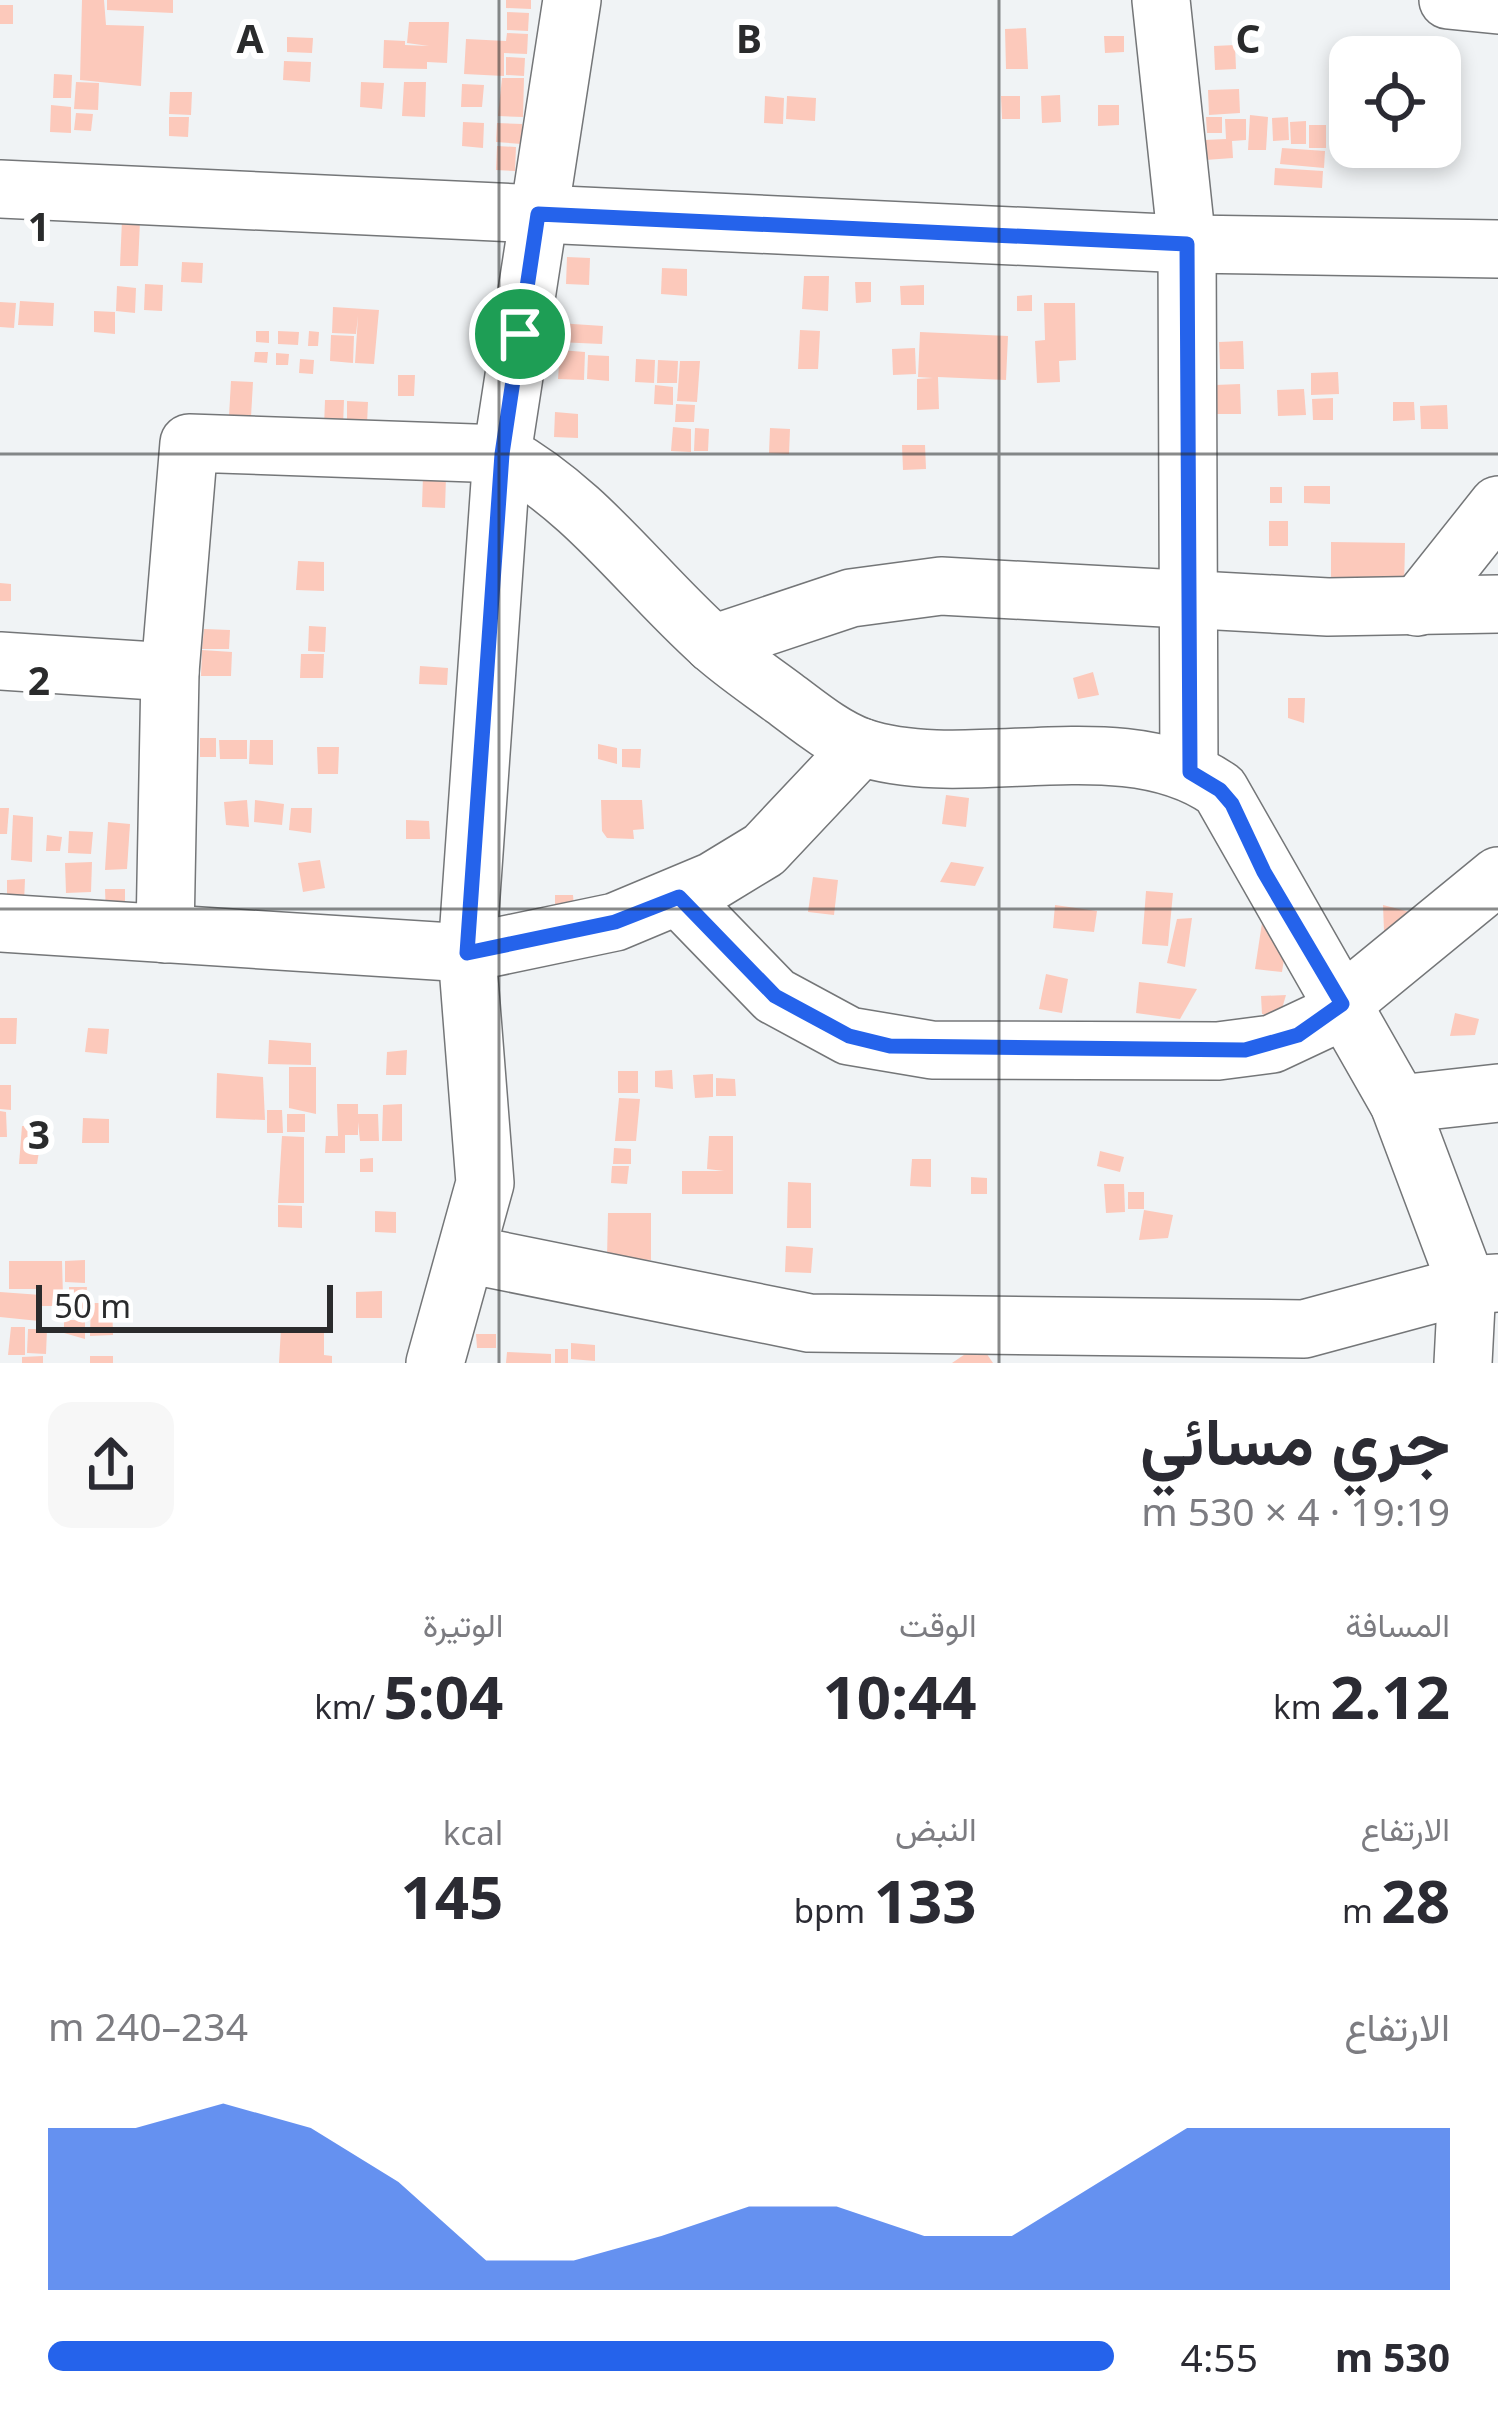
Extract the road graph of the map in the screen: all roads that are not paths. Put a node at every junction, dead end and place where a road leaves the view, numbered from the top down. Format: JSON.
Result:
{"nodes":[{"id":1,"x":572,"y":0,"type":"edge"},
{"id":2,"x":1160,"y":0,"type":"edge"},
{"id":3,"x":1448,"y":0,"type":"edge"},
{"id":4,"x":1498,"y":5,"type":"edge"},
{"id":5,"x":0,"y":189,"type":"edge"},
{"id":6,"x":538,"y":214,"type":"junction"},
{"id":7,"x":1187,"y":244,"type":"junction"},
{"id":8,"x":1498,"y":249,"type":"edge"},
{"id":9,"x":502,"y":454,"type":"junction"},
{"id":10,"x":1498,"y":506,"type":"edge"},
{"id":11,"x":1192,"y":602,"type":"junction"},
{"id":12,"x":1498,"y":604,"type":"edge"},
{"id":13,"x":1417,"y":607,"type":"junction"},
{"id":14,"x":712,"y":644,"type":"junction"},
{"id":15,"x":0,"y":661,"type":"edge"},
{"id":16,"x":170,"y":672,"type":"junction"},
{"id":17,"x":861,"y":747,"type":"junction"},
{"id":18,"x":1190,"y":772,"type":"junction"},
{"id":19,"x":1498,"y":876,"type":"edge"},
{"id":20,"x":679,"y":897,"type":"junction"},
{"id":21,"x":0,"y":923,"type":"edge"},
{"id":22,"x":165,"y":934,"type":"junction"},
{"id":23,"x":467,"y":953,"type":"junction"},
{"id":24,"x":1342,"y":1004,"type":"junction"},
{"id":25,"x":1498,"y":1093,"type":"edge"},
{"id":26,"x":1399,"y":1104,"type":"junction"},
{"id":27,"x":467,"y":1254,"type":"junction"},
{"id":28,"x":1482,"y":1284,"type":"edge"},
{"id":29,"x":808,"y":1343,"type":"edge"},
{"id":30,"x":1094,"y":1345,"type":"edge"},
{"id":31,"x":436,"y":1363,"type":"edge"},
{"id":32,"x":1463,"y":1363,"type":"edge"}],
"edges":[{"from":1,"to":6,"type":"street"},
{"from":2,"to":7,"type":"street"},
{"from":3,"to":4,"type":"street"},
{"from":5,"to":6,"type":"street"},
{"from":6,"to":7,"type":"street"},
{"from":6,"to":9,"type":"street"},
{"from":7,"to":8,"type":"street"},
{"from":7,"to":11,"type":"street"},
{"from":9,"to":14,"type":"street"},
{"from":9,"to":16,"type":"street"},
{"from":9,"to":23,"type":"street"},
{"from":10,"to":13,"type":"street"},
{"from":11,"to":13,"type":"street"},
{"from":11,"to":14,"type":"street"},
{"from":11,"to":18,"type":"street"},
{"from":12,"to":13,"type":"street"},
{"from":14,"to":17,"type":"street"},
{"from":15,"to":16,"type":"street"},
{"from":16,"to":22,"type":"street"},
{"from":17,"to":18,"type":"street"},
{"from":17,"to":20,"type":"street"},
{"from":18,"to":24,"type":"street"},
{"from":19,"to":24,"type":"street"},
{"from":20,"to":23,"type":"street"},
{"from":20,"to":24,"type":"street"},
{"from":21,"to":22,"type":"street"},
{"from":22,"to":23,"type":"street"},
{"from":23,"to":27,"type":"street"},
{"from":24,"to":26,"type":"street"},
{"from":25,"to":26,"type":"street"},
{"from":26,"to":28,"type":"street"},
{"from":27,"to":29,"type":"street"},
{"from":27,"to":31,"type":"street"},
{"from":28,"to":30,"type":"street"},
{"from":28,"to":32,"type":"street"},
{"from":29,"to":30,"type":"street"}]}
